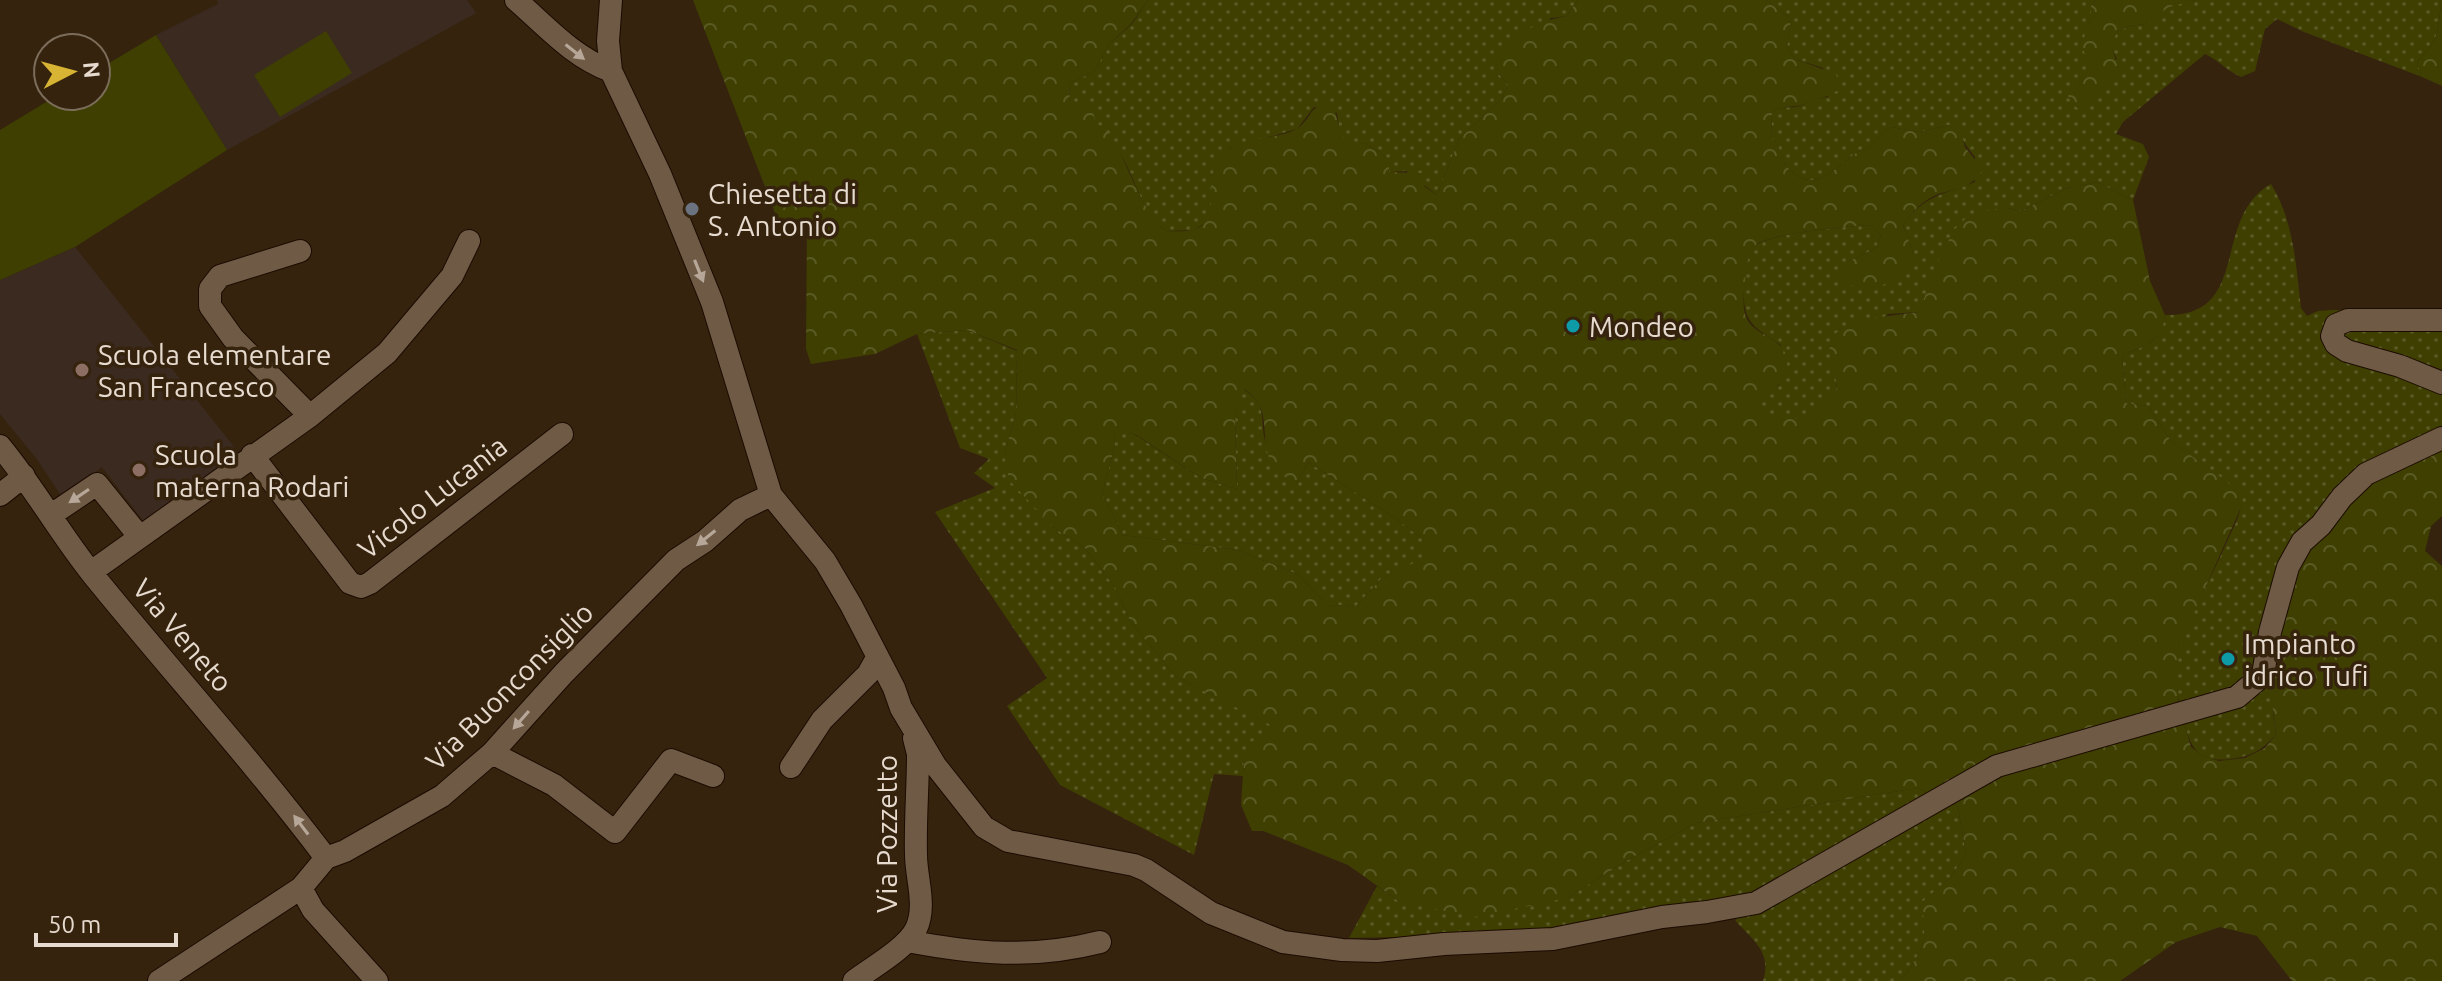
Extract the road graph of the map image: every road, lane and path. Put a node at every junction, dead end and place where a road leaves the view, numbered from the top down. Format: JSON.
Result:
{"nodes":[{"id":1,"x":516,"y":0,"type":"edge"},
{"id":2,"x":611,"y":0,"type":"edge"},
{"id":3,"x":611,"y":71,"type":"junction"},
{"id":4,"x":469,"y":241,"type":"dead end"},
{"id":5,"x":300,"y":251,"type":"dead end"},
{"id":6,"x":2442,"y":320,"type":"edge"},
{"id":7,"x":2442,"y":383,"type":"edge"},
{"id":8,"x":310,"y":416,"type":"junction"},
{"id":9,"x":562,"y":434,"type":"dead end"},
{"id":10,"x":2442,"y":438,"type":"edge"},
{"id":11,"x":0,"y":446,"type":"edge"},
{"id":12,"x":252,"y":455,"type":"junction"},
{"id":13,"x":24,"y":476,"type":"junction"},
{"id":14,"x":0,"y":495,"type":"edge"},
{"id":15,"x":771,"y":495,"type":"junction"},
{"id":16,"x":51,"y":515,"type":"junction"},
{"id":17,"x":139,"y":536,"type":"junction"},
{"id":18,"x":91,"y":572,"type":"junction"},
{"id":19,"x":877,"y":658,"type":"junction"},
{"id":20,"x":911,"y":725,"type":"junction"},
{"id":21,"x":492,"y":753,"type":"junction"},
{"id":22,"x":791,"y":767,"type":"dead end"},
{"id":23,"x":713,"y":776,"type":"dead end"},
{"id":24,"x":326,"y":858,"type":"junction"},
{"id":25,"x":301,"y":888,"type":"junction"},
{"id":26,"x":907,"y":941,"type":"junction"},
{"id":27,"x":1100,"y":942,"type":"dead end"},
{"id":28,"x":159,"y":981,"type":"edge"},
{"id":29,"x":377,"y":981,"type":"edge"},
{"id":30,"x":854,"y":981,"type":"edge"}],
"edges":[{"from":1,"to":3,"type":"street","one_way":true},
{"from":2,"to":3,"type":"street"},
{"from":3,"to":15,"type":"street","one_way":true},
{"from":4,"to":8,"type":"street"},
{"from":5,"to":8,"type":"street"},
{"from":6,"to":7,"type":"street"},
{"from":8,"to":12,"type":"street"},
{"from":9,"to":12,"type":"street","name":"Vicolo Lucania"},
{"from":10,"to":20,"type":"street"},
{"from":11,"to":13,"type":"street","name":"Via Veneto"},
{"from":12,"to":17,"type":"street"},
{"from":13,"to":14,"type":"street"},
{"from":13,"to":16,"type":"street","name":"Via Veneto"},
{"from":15,"to":19,"type":"street"},
{"from":15,"to":21,"type":"street","name":"Via Buonconsiglio","one_way":true},
{"from":17,"to":16,"type":"street","one_way":true},
{"from":16,"to":18,"type":"street","name":"Via Veneto"},
{"from":17,"to":18,"type":"street"},
{"from":24,"to":18,"type":"street","name":"Via Veneto","one_way":true},
{"from":19,"to":20,"type":"street"},
{"from":19,"to":22,"type":"street"},
{"from":20,"to":26,"type":"street","name":"Via Pozzetto"},
{"from":21,"to":23,"type":"street"},
{"from":21,"to":24,"type":"street","name":"Via Buonconsiglio"},
{"from":24,"to":25,"type":"street","name":"Via Buonconsiglio"},
{"from":25,"to":28,"type":"street","name":"Via Buonconsiglio"},
{"from":25,"to":29,"type":"street"},
{"from":26,"to":27,"type":"street","name":"Via Pozzetto"},
{"from":26,"to":30,"type":"street","name":"Via Pozzetto"}]}
